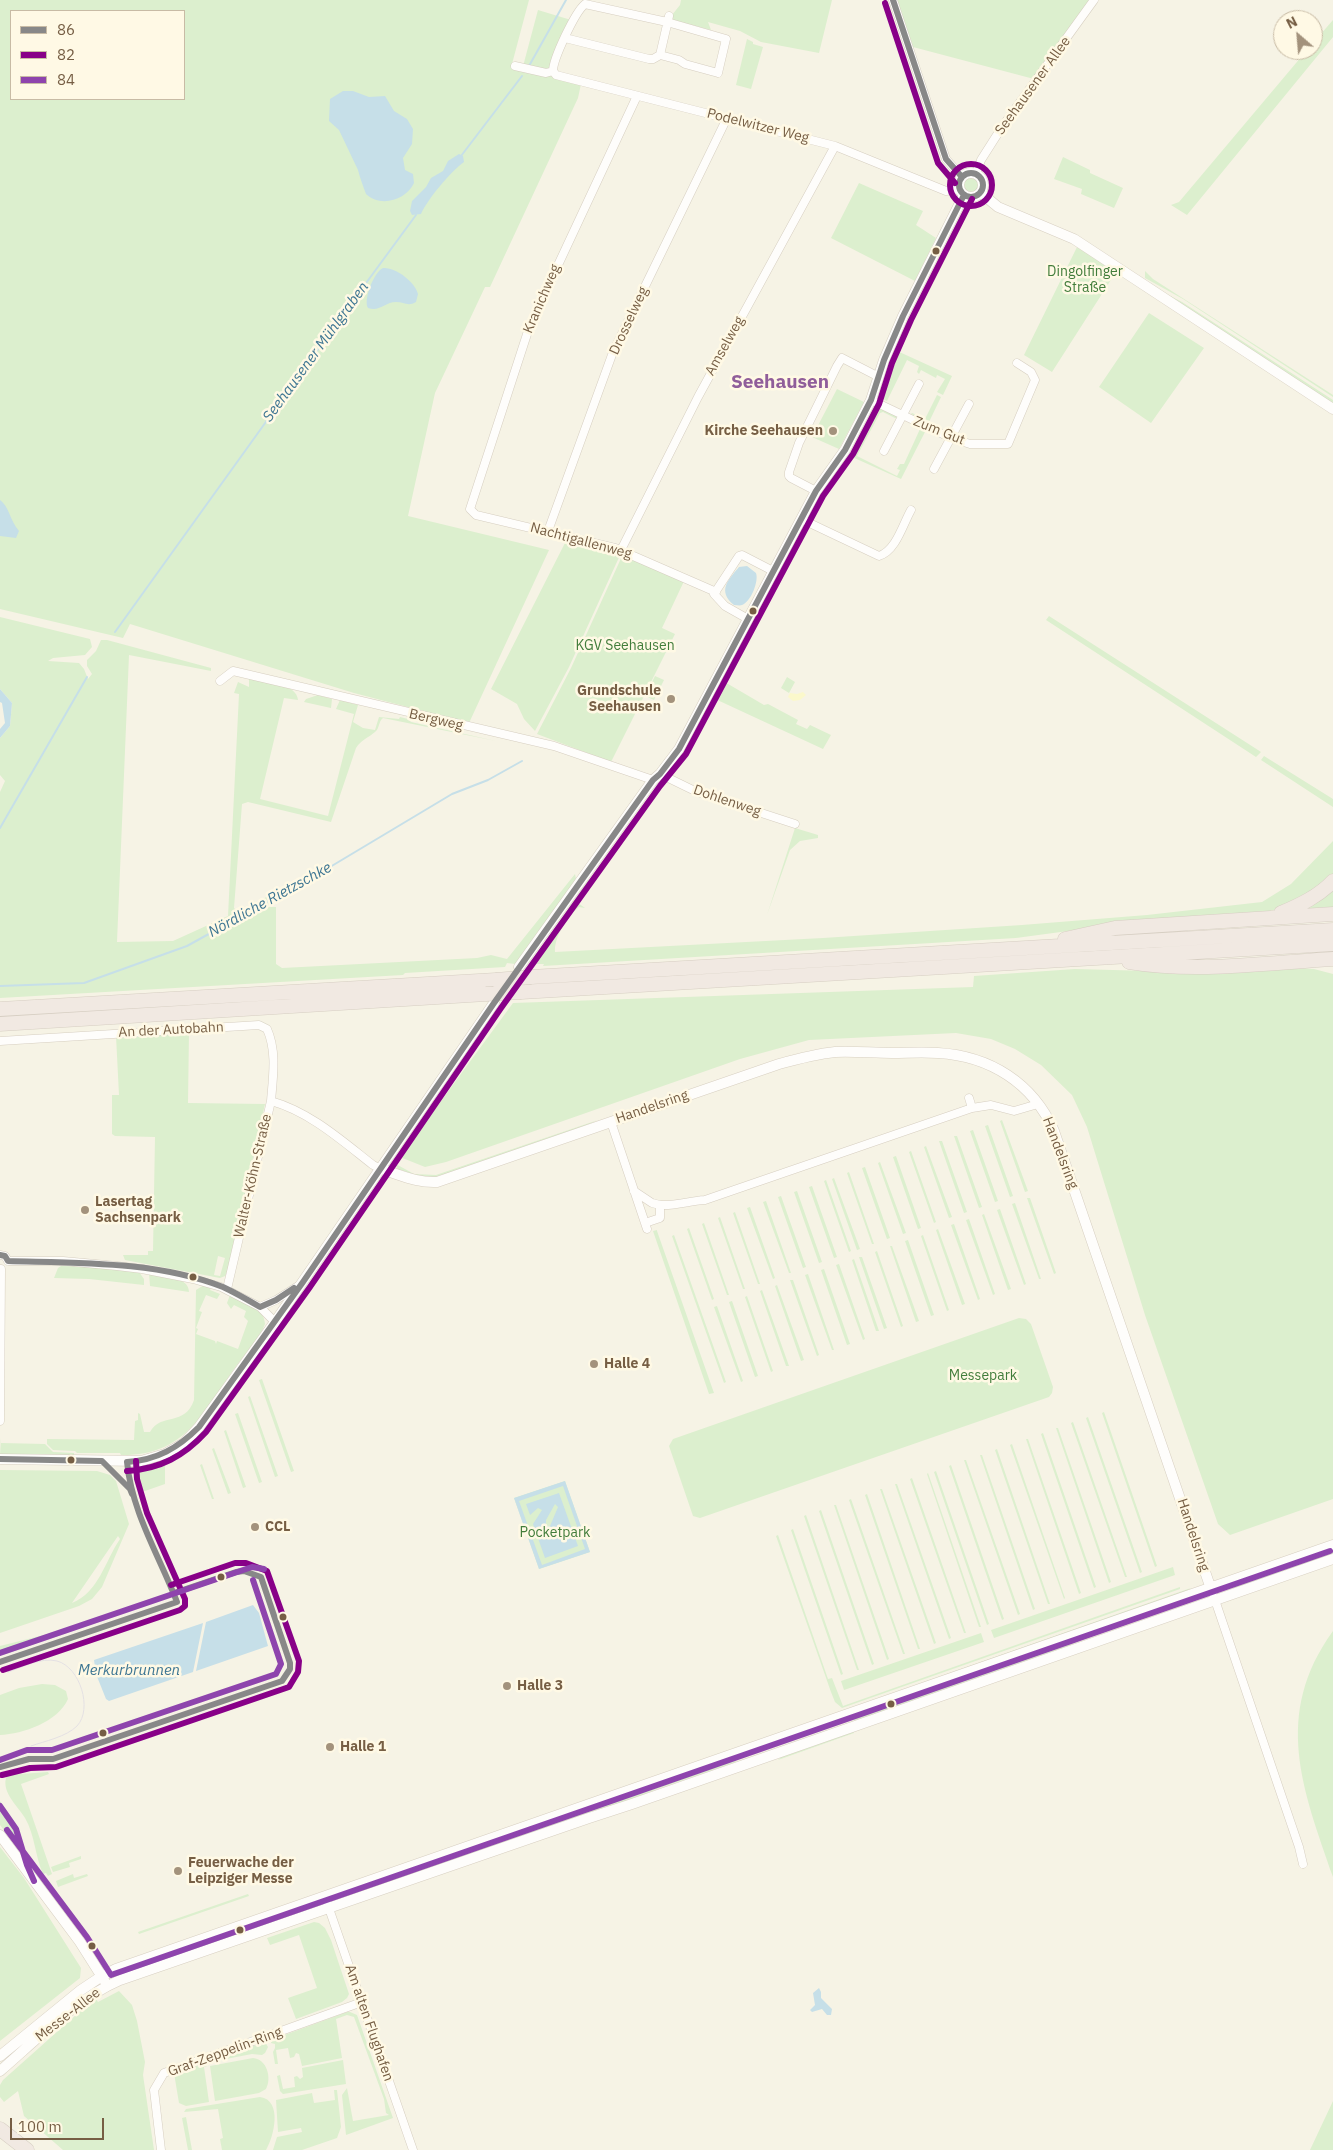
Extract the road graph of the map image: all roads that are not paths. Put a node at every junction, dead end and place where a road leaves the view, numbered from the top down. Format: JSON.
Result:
{"nodes":[{"id":1,"x":893,"y":0,"type":"edge"},
{"id":2,"x":1094,"y":0,"type":"edge"},
{"id":3,"x":668,"y":19,"type":"junction"},
{"id":4,"x":565,"y":38,"type":"junction"},
{"id":5,"x":660,"y":55,"type":"junction"},
{"id":6,"x":516,"y":66,"type":"dead end"},
{"id":7,"x":553,"y":71,"type":"junction"},
{"id":8,"x":638,"y":96,"type":"junction"},
{"id":9,"x":727,"y":118,"type":"junction"},
{"id":10,"x":835,"y":146,"type":"junction"},
{"id":11,"x":976,"y":174,"type":"junction"},
{"id":12,"x":962,"y":177,"type":"junction"},
{"id":13,"x":962,"y":192,"type":"junction"},
{"id":14,"x":981,"y":193,"type":"junction"},
{"id":15,"x":1018,"y":363,"type":"dead end"},
{"id":16,"x":879,"y":377,"type":"junction"},
{"id":17,"x":919,"y":384,"type":"dead end"},
{"id":18,"x":871,"y":400,"type":"junction"},
{"id":19,"x":969,"y":404,"type":"dead end"},
{"id":20,"x":1333,"y":409,"type":"edge"},
{"id":21,"x":902,"y":416,"type":"junction"},
{"id":22,"x":950,"y":438,"type":"junction"},
{"id":23,"x":884,"y":451,"type":"dead end"},
{"id":24,"x":934,"y":469,"type":"dead end"},
{"id":25,"x":816,"y":491,"type":"junction"},
{"id":26,"x":911,"y":510,"type":"dead end"},
{"id":27,"x":471,"y":511,"type":"joint"},
{"id":28,"x":801,"y":520,"type":"junction"},
{"id":29,"x":548,"y":531,"type":"junction"},
{"id":30,"x":620,"y":550,"type":"junction"},
{"id":31,"x":773,"y":571,"type":"junction"},
{"id":32,"x":716,"y":592,"type":"junction"},
{"id":33,"x":748,"y":619,"type":"junction"},
{"id":34,"x":220,"y":681,"type":"dead end"},
{"id":35,"x":657,"y":777,"type":"junction"},
{"id":36,"x":795,"y":824,"type":"dead end"},
{"id":37,"x":1333,"y":881,"type":"edge"},
{"id":38,"x":1333,"y":914,"type":"edge"},
{"id":39,"x":1271,"y":917,"type":"junction"},
{"id":40,"x":1333,"y":930,"type":"edge"},
{"id":41,"x":1333,"y":944,"type":"edge"},
{"id":42,"x":1040,"y":946,"type":"junction"},
{"id":43,"x":1106,"y":958,"type":"junction"},
{"id":44,"x":1333,"y":959,"type":"edge"},
{"id":45,"x":1303,"y":961,"type":"junction"},
{"id":46,"x":520,"y":967,"type":"dead end"},
{"id":47,"x":1333,"y":969,"type":"edge"},
{"id":48,"x":490,"y":999,"type":"junction"},
{"id":49,"x":0,"y":1009,"type":"edge"},
{"id":50,"x":0,"y":1024,"type":"edge"},
{"id":51,"x":0,"y":1041,"type":"edge"},
{"id":52,"x":969,"y":1098,"type":"dead end"},
{"id":53,"x":270,"y":1101,"type":"junction"},
{"id":54,"x":1038,"y":1104,"type":"junction"},
{"id":55,"x":972,"y":1108,"type":"junction"},
{"id":56,"x":611,"y":1122,"type":"junction"},
{"id":57,"x":820,"y":1150,"type":"dead end"},
{"id":58,"x":823,"y":1160,"type":"junction"},
{"id":59,"x":381,"y":1169,"type":"junction"},
{"id":60,"x":634,"y":1191,"type":"junction"},
{"id":61,"x":660,"y":1205,"type":"junction"},
{"id":62,"x":0,"y":1255,"type":"edge"},
{"id":63,"x":8,"y":1261,"type":"junction"},
{"id":64,"x":0,"y":1269,"type":"edge"},
{"id":65,"x":303,"y":1282,"type":"junction"},
{"id":66,"x":227,"y":1289,"type":"junction"},
{"id":67,"x":260,"y":1306,"type":"junction"},
{"id":68,"x":275,"y":1322,"type":"junction"},
{"id":69,"x":0,"y":1420,"type":"edge"},
{"id":70,"x":0,"y":1459,"type":"edge"},
{"id":71,"x":1333,"y":1545,"type":"edge"},
{"id":72,"x":1333,"y":1559,"type":"edge"},
{"id":73,"x":1210,"y":1588,"type":"junction"},
{"id":74,"x":1215,"y":1600,"type":"junction"},
{"id":75,"x":0,"y":1835,"type":"edge"},
{"id":76,"x":1303,"y":1864,"type":"dead end"},
{"id":77,"x":325,"y":1897,"type":"junction"},
{"id":78,"x":329,"y":1907,"type":"junction"},
{"id":79,"x":102,"y":1976,"type":"junction"},
{"id":80,"x":107,"y":1986,"type":"junction"},
{"id":81,"x":362,"y":2002,"type":"junction"},
{"id":82,"x":0,"y":2056,"type":"edge"},
{"id":83,"x":0,"y":2070,"type":"edge"},
{"id":84,"x":0,"y":2129,"type":"edge"},
{"id":85,"x":27,"y":2150,"type":"edge"},
{"id":86,"x":162,"y":2150,"type":"edge"},
{"id":87,"x":413,"y":2150,"type":"edge"}],
"edges":[{"from":1,"to":12,"type":"street"},
{"from":2,"to":11,"type":"street","name":"Seehausener Allee"},
{"from":3,"to":4,"type":"street"},
{"from":3,"to":5,"type":"street"},
{"from":3,"to":5,"type":"street"},
{"from":4,"to":5,"type":"street"},
{"from":4,"to":7,"type":"street"},
{"from":6,"to":7,"type":"street","name":"Podelwitzer Weg"},
{"from":7,"to":8,"type":"street","name":"Podelwitzer Weg"},
{"from":8,"to":9,"type":"street","name":"Podelwitzer Weg"},
{"from":8,"to":27,"type":"street","name":"Kranichweg"},
{"from":9,"to":10,"type":"street","name":"Podelwitzer Weg"},
{"from":9,"to":29,"type":"street","name":"Drosselweg"},
{"from":10,"to":13,"type":"street","name":"Podelwitzer Weg"},
{"from":10,"to":30,"type":"street","name":"Amselweg"},
{"from":11,"to":12,"type":"main road"},
{"from":11,"to":14,"type":"main road"},
{"from":12,"to":13,"type":"main road"},
{"from":13,"to":14,"type":"main road"},
{"from":13,"to":16,"type":"main road"},
{"from":14,"to":20,"type":"main road"},
{"from":15,"to":22,"type":"street","name":"Zum Gut"},
{"from":16,"to":18,"type":"main road"},
{"from":16,"to":25,"type":"street"},
{"from":17,"to":21,"type":"street"},
{"from":18,"to":21,"type":"street","name":"Zum Gut"},
{"from":18,"to":25,"type":"main road"},
{"from":19,"to":22,"type":"street"},
{"from":21,"to":22,"type":"street","name":"Zum Gut"},
{"from":21,"to":23,"type":"street"},
{"from":22,"to":24,"type":"street"},
{"from":25,"to":28,"type":"main road"},
{"from":26,"to":28,"type":"street"},
{"from":27,"to":29,"type":"street","name":"Nachtigallenweg"},
{"from":28,"to":31,"type":"main road"},
{"from":29,"to":30,"type":"street","name":"Nachtigallenweg"},
{"from":30,"to":32,"type":"street","name":"Nachtigallenweg"},
{"from":31,"to":32,"type":"street"},
{"from":31,"to":33,"type":"main road"},
{"from":32,"to":33,"type":"street","name":"Nachtigallenweg"},
{"from":33,"to":35,"type":"main road"},
{"from":34,"to":35,"type":"street","name":"Bergweg"},
{"from":35,"to":36,"type":"street","name":"Dohlenweg"},
{"from":35,"to":46,"type":"main road"},
{"from":37,"to":39,"type":"highway"},
{"from":38,"to":39,"type":"highway"},
{"from":39,"to":42,"type":"highway"},
{"from":40,"to":42,"type":"highway"},
{"from":41,"to":43,"type":"highway"},
{"from":42,"to":49,"type":"highway","bridge":true},
{"from":43,"to":45,"type":"highway"},
{"from":43,"to":48,"type":"highway","bridge":true},
{"from":44,"to":45,"type":"highway"},
{"from":45,"to":47,"type":"highway"},
{"from":48,"to":50,"type":"highway"},
{"from":48,"to":59,"type":"main road"},
{"from":51,"to":53,"type":"street","name":"An der Autobahn"},
{"from":52,"to":55,"type":"street"},
{"from":53,"to":59,"type":"street","name":"Walter-Köhn-Straße"},
{"from":53,"to":66,"type":"street","name":"Walter-Köhn-Straße"},
{"from":54,"to":55,"type":"street"},
{"from":54,"to":56,"type":"main road","name":"Handelsring"},
{"from":54,"to":73,"type":"main road","name":"Handelsring"},
{"from":55,"to":58,"type":"street"},
{"from":56,"to":59,"type":"main road","name":"Handelsring"},
{"from":56,"to":60,"type":"street"},
{"from":57,"to":58,"type":"street"},
{"from":58,"to":61,"type":"street"},
{"from":59,"to":65,"type":"main road"},
{"from":60,"to":61,"type":"street"},
{"from":60,"to":61,"type":"street"},
{"from":62,"to":63,"type":"street"},
{"from":63,"to":64,"type":"street"},
{"from":63,"to":66,"type":"street"},
{"from":64,"to":69,"type":"street"},
{"from":65,"to":67,"type":"street"},
{"from":65,"to":68,"type":"main road"},
{"from":66,"to":67,"type":"street"},
{"from":67,"to":68,"type":"street"},
{"from":68,"to":70,"type":"main road"},
{"from":71,"to":73,"type":"main road","name":"Messe-Allee"},
{"from":72,"to":74,"type":"main road","name":"Messe-Allee"},
{"from":73,"to":74,"type":"main road","name":"Handelsring"},
{"from":73,"to":77,"type":"main road","name":"Messe-Allee"},
{"from":74,"to":76,"type":"street","name":"Handelsring"},
{"from":74,"to":78,"type":"main road","name":"Messe-Allee"},
{"from":75,"to":79,"type":"main road"},
{"from":77,"to":78,"type":"street","name":"Am alten Flughafen"},
{"from":77,"to":79,"type":"main road","name":"Messe-Allee"},
{"from":78,"to":80,"type":"main road","name":"Messe-Allee"},
{"from":78,"to":81,"type":"street","name":"Am alten Flughafen"},
{"from":79,"to":80,"type":"main road"},
{"from":79,"to":82,"type":"main road","name":"Messe-Allee"},
{"from":80,"to":83,"type":"main road","name":"Messe-Allee"},
{"from":81,"to":86,"type":"street","name":"Graf-Zeppelin-Ring"},
{"from":81,"to":87,"type":"street","name":"Am alten Flughafen"},
{"from":84,"to":85,"type":"highway"}]}
